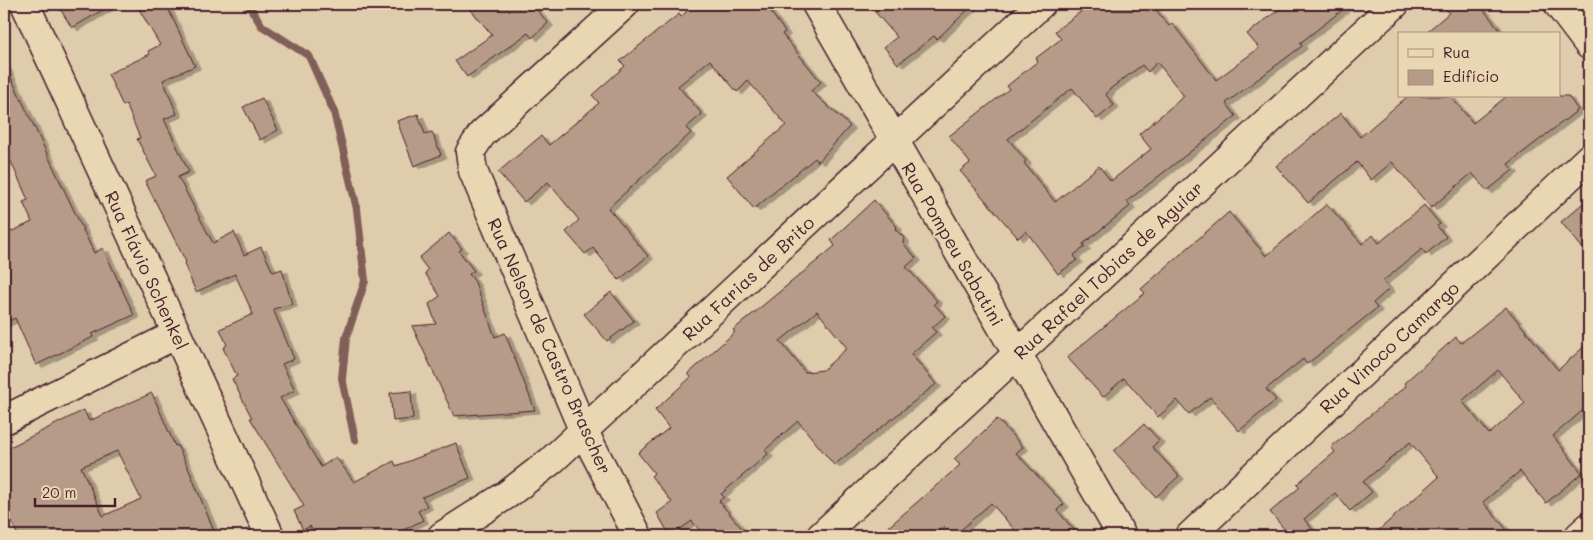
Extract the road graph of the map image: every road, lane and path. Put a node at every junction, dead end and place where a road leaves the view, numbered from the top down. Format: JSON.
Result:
{"nodes":[{"id":1,"x":25,"y":4,"type":"edge"},
{"id":2,"x":625,"y":4,"type":"edge"},
{"id":3,"x":816,"y":4,"type":"edge"},
{"id":4,"x":1041,"y":4,"type":"edge"},
{"id":5,"x":1395,"y":4,"type":"edge"},
{"id":6,"x":1558,"y":4,"type":"edge"},
{"id":7,"x":1589,"y":45,"type":"edge"},
{"id":8,"x":894,"y":141,"type":"junction"},
{"id":9,"x":1589,"y":158,"type":"edge"},
{"id":10,"x":177,"y":334,"type":"junction"},
{"id":11,"x":1016,"y":355,"type":"junction"},
{"id":12,"x":4,"y":420,"type":"edge"},
{"id":13,"x":584,"y":432,"type":"junction"},
{"id":14,"x":1589,"y":527,"type":"edge"},
{"id":15,"x":270,"y":536,"type":"edge"},
{"id":16,"x":442,"y":536,"type":"edge"},
{"id":17,"x":638,"y":536,"type":"edge"},
{"id":18,"x":821,"y":536,"type":"edge"},
{"id":19,"x":1122,"y":536,"type":"edge"},
{"id":20,"x":1190,"y":536,"type":"edge"},
{"id":21,"x":1579,"y":536,"type":"edge"}],
"edges":[{"from":1,"to":10,"type":"street","name":"Rua Flávio Schenkel"},
{"from":2,"to":13,"type":"street","name":"Rua Nelson de Castro Brascher"},
{"from":3,"to":8,"type":"street","name":"Rua Pompeu Sabatini"},
{"from":4,"to":8,"type":"street","name":"Rua Farias de Brito"},
{"from":5,"to":11,"type":"street","name":"Rua Rafael Tobias de Aguiar"},
{"from":6,"to":7,"type":"street"},
{"from":8,"to":11,"type":"street","name":"Rua Pompeu Sabatini"},
{"from":8,"to":13,"type":"street","name":"Rua Farias de Brito"},
{"from":9,"to":20,"type":"street","name":"Rua Vinoco Camargo"},
{"from":10,"to":12,"type":"street"},
{"from":10,"to":15,"type":"street","name":"Rua Flávio Schenkel"},
{"from":11,"to":18,"type":"street","name":"Rua Rafael Tobias de Aguiar"},
{"from":11,"to":19,"type":"street","name":"Rua Pompeu Sabatini"},
{"from":13,"to":16,"type":"street","name":"Rua Farias de Brito"},
{"from":13,"to":17,"type":"street","name":"Rua Nelson de Castro Brascher"},
{"from":14,"to":21,"type":"street"}]}
